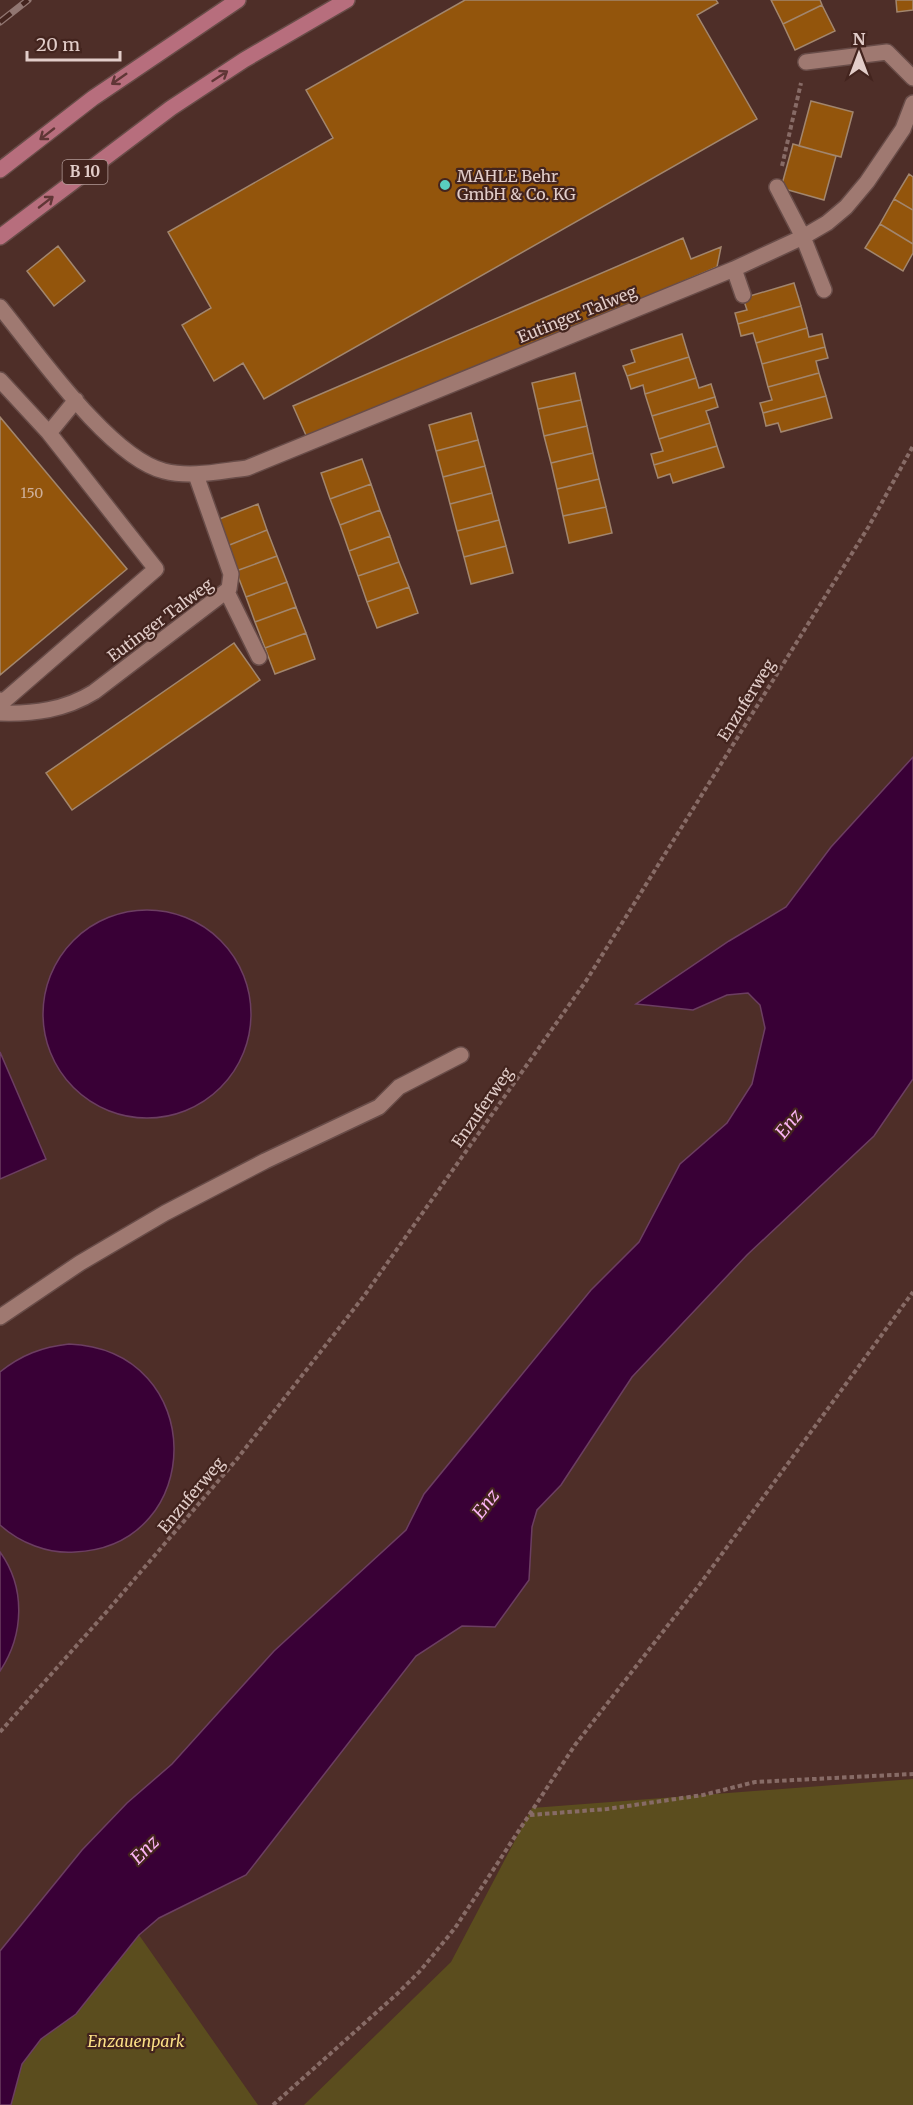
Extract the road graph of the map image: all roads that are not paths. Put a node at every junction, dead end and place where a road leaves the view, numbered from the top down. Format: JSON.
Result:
{"nodes":[{"id":1,"x":237,"y":0,"type":"edge"},
{"id":2,"x":347,"y":0,"type":"edge"},
{"id":3,"x":806,"y":62,"type":"road end"},
{"id":4,"x":913,"y":78,"type":"edge"},
{"id":5,"x":913,"y":103,"type":"edge"},
{"id":6,"x":0,"y":170,"type":"edge"},
{"id":7,"x":777,"y":187,"type":"road end"},
{"id":8,"x":0,"y":237,"type":"edge"},
{"id":9,"x":803,"y":237,"type":"junction"},
{"id":10,"x":734,"y":268,"type":"junction"},
{"id":11,"x":824,"y":290,"type":"dead end"},
{"id":12,"x":743,"y":295,"type":"dead end"},
{"id":13,"x":0,"y":307,"type":"edge"},
{"id":14,"x":0,"y":380,"type":"edge"},
{"id":15,"x":76,"y":400,"type":"junction"},
{"id":16,"x":49,"y":433,"type":"junction"},
{"id":17,"x":196,"y":475,"type":"junction"},
{"id":18,"x":226,"y":592,"type":"junction"},
{"id":19,"x":259,"y":657,"type":"dead end"},
{"id":20,"x":0,"y":700,"type":"edge"},
{"id":21,"x":0,"y":713,"type":"edge"},
{"id":22,"x":461,"y":1055,"type":"dead end"},
{"id":23,"x":0,"y":1317,"type":"edge"}],
"edges":[{"from":1,"to":6,"type":"main road","one_way":true},
{"from":8,"to":2,"type":"main road","number":"B 10","one_way":true},
{"from":3,"to":4,"type":"street"},
{"from":5,"to":9,"type":"street","name":"Eutinger Talweg"},
{"from":7,"to":9,"type":"street"},
{"from":9,"to":10,"type":"street","name":"Eutinger Talweg"},
{"from":9,"to":11,"type":"street"},
{"from":10,"to":12,"type":"street"},
{"from":10,"to":17,"type":"street","name":"Eutinger Talweg"},
{"from":13,"to":15,"type":"street","name":"Eutinger Talweg"},
{"from":14,"to":16,"type":"street"},
{"from":15,"to":16,"type":"street"},
{"from":15,"to":17,"type":"street","name":"Eutinger Talweg"},
{"from":16,"to":20,"type":"street"},
{"from":17,"to":18,"type":"street","name":"Eutinger Talweg"},
{"from":18,"to":19,"type":"street"},
{"from":18,"to":21,"type":"street","name":"Eutinger Talweg"},
{"from":22,"to":23,"type":"street"}]}
